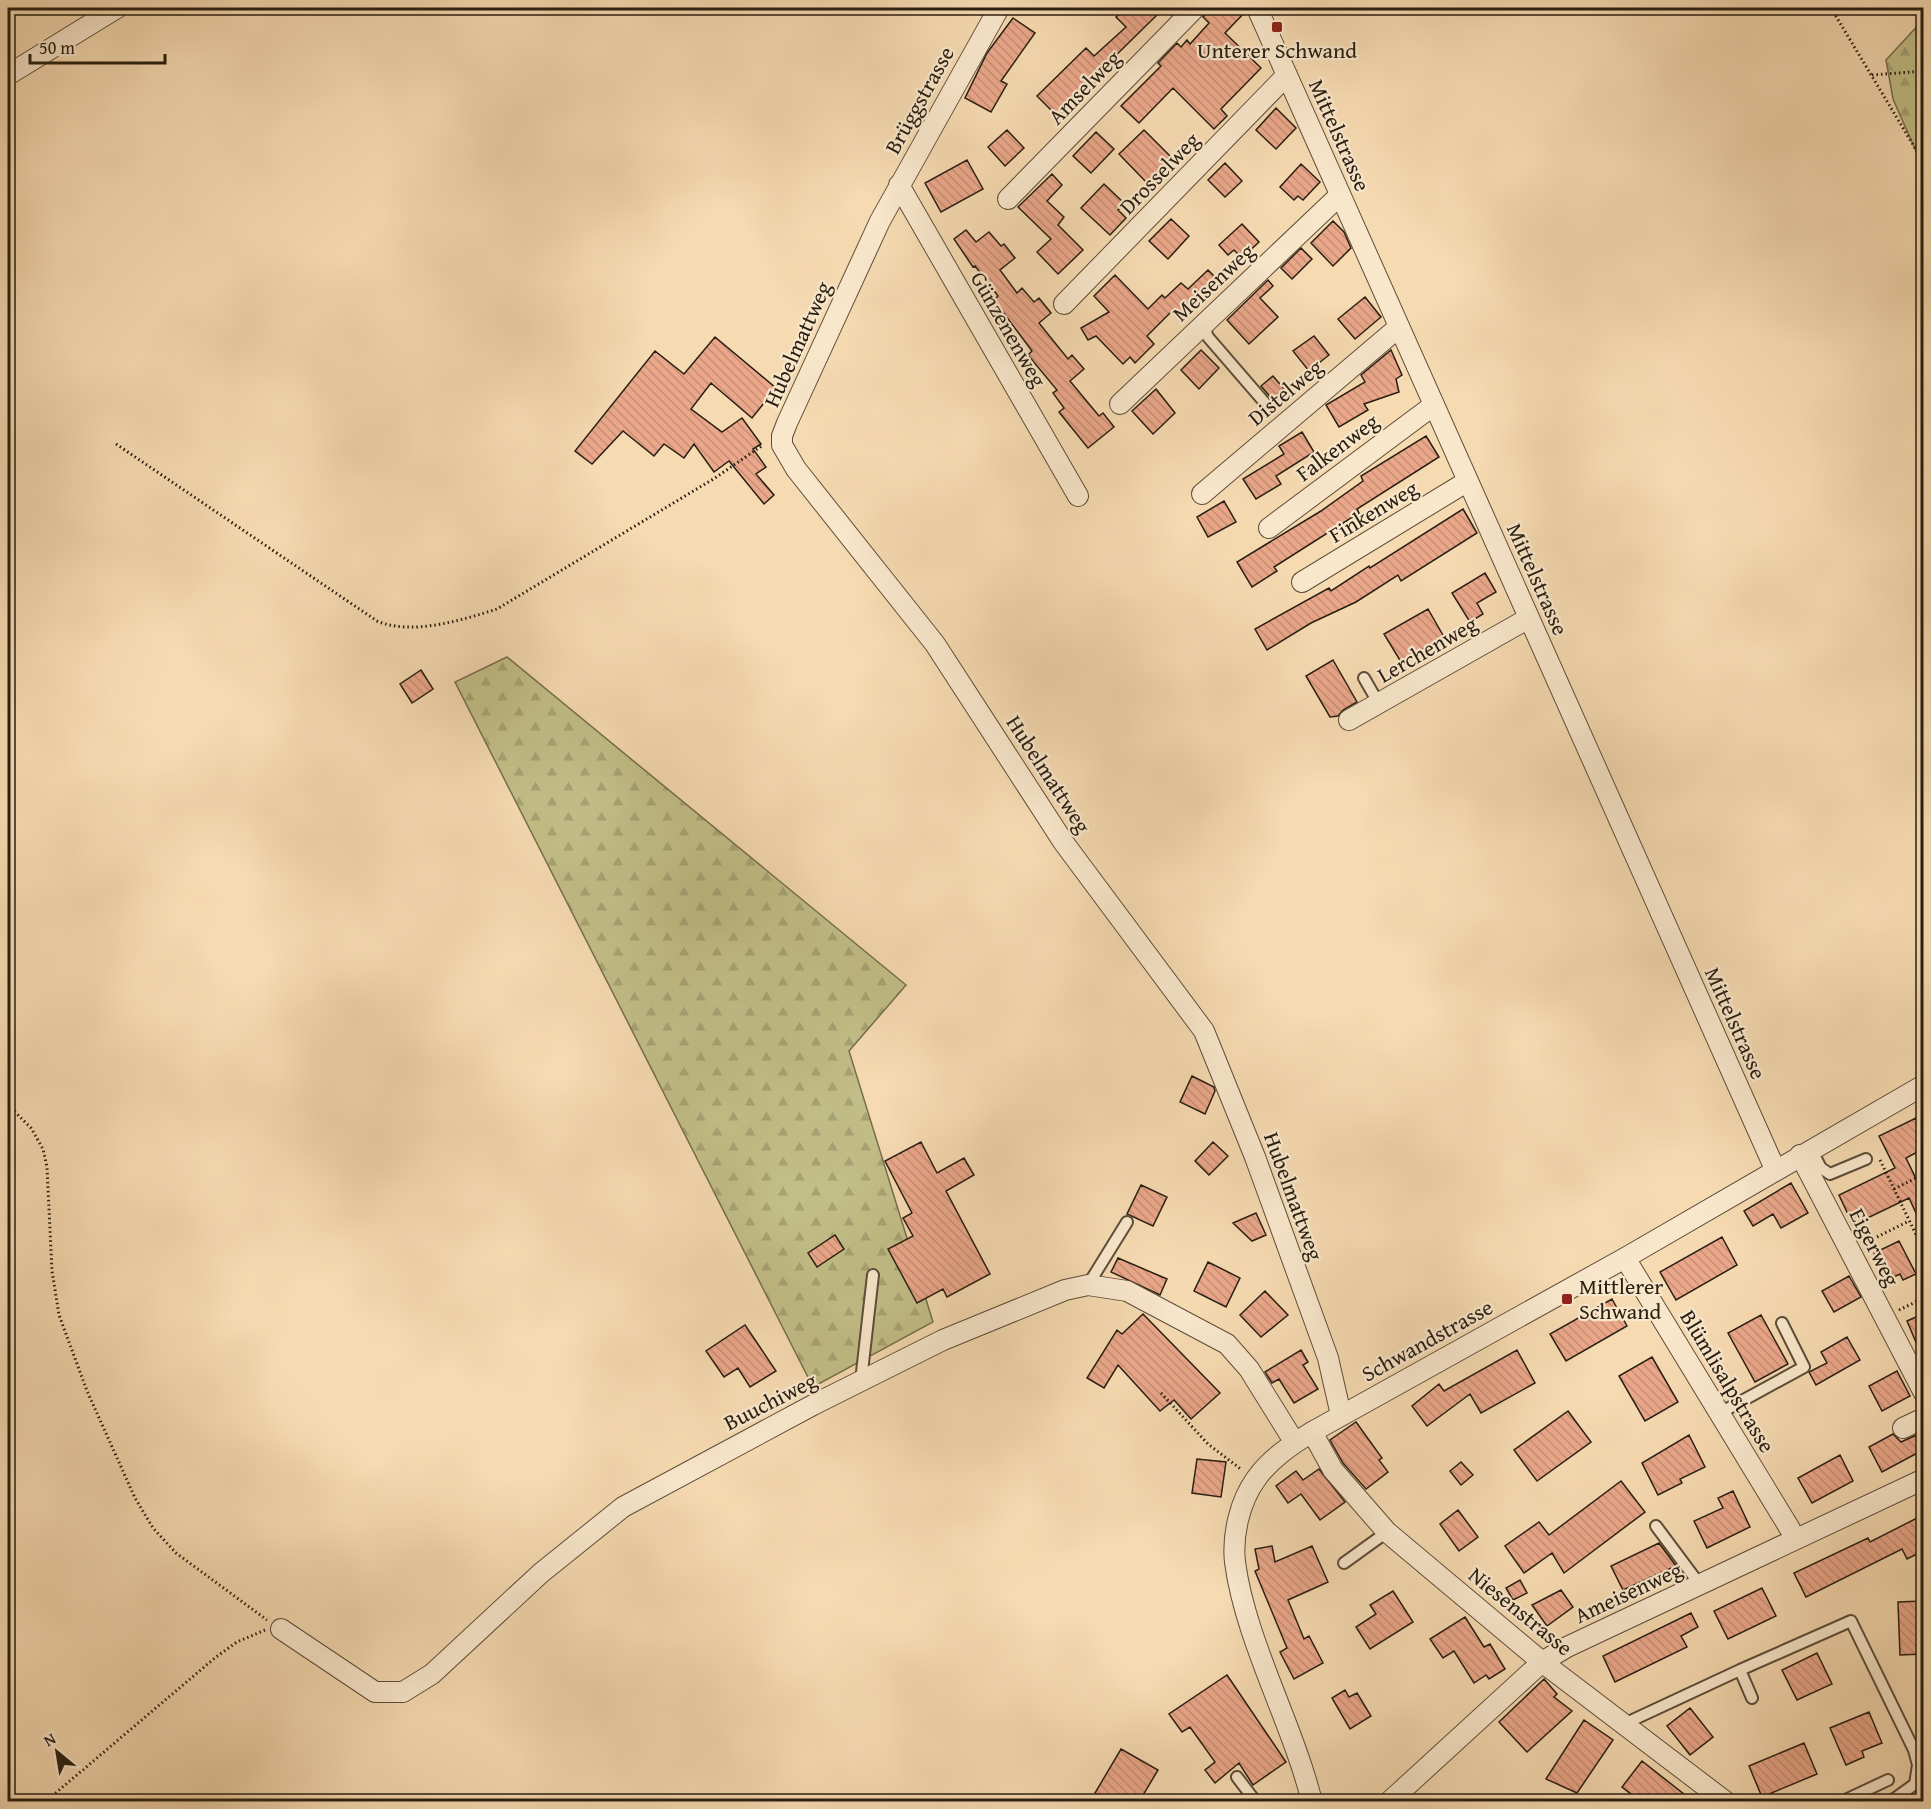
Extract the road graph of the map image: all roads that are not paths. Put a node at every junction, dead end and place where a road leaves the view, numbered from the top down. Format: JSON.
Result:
{"nodes":[{"id":1,"x":117,"y":8,"type":"edge"},
{"id":2,"x":999,"y":8,"type":"edge"},
{"id":3,"x":1195,"y":8,"type":"edge"},
{"id":4,"x":1257,"y":8,"type":"edge"},
{"id":5,"x":8,"y":75,"type":"edge"},
{"id":6,"x":1287,"y":75,"type":"junction"},
{"id":7,"x":899,"y":185,"type":"junction"},
{"id":8,"x":1340,"y":195,"type":"junction"},
{"id":9,"x":1008,"y":199,"type":"dead end"},
{"id":10,"x":1064,"y":304,"type":"dead end"},
{"id":11,"x":1203,"y":324,"type":"junction"},
{"id":12,"x":1400,"y":327,"type":"junction"},
{"id":13,"x":1265,"y":403,"type":"dead end"},
{"id":14,"x":1120,"y":404,"type":"dead end"},
{"id":15,"x":1434,"y":405,"type":"junction"},
{"id":16,"x":1468,"y":481,"type":"junction"},
{"id":17,"x":1203,"y":494,"type":"dead end"},
{"id":18,"x":1078,"y":496,"type":"dead end"},
{"id":19,"x":1269,"y":528,"type":"dead end"},
{"id":20,"x":1302,"y":582,"type":"dead end"},
{"id":21,"x":1529,"y":618,"type":"junction"},
{"id":22,"x":1364,"y":678,"type":"dead end"},
{"id":23,"x":1379,"y":704,"type":"junction"},
{"id":24,"x":1349,"y":720,"type":"dead end"},
{"id":25,"x":1923,"y":1085,"type":"edge"},
{"id":26,"x":1805,"y":1152,"type":"junction"},
{"id":27,"x":1866,"y":1159,"type":"dead end"},
{"id":28,"x":1775,"y":1169,"type":"junction"},
{"id":29,"x":1127,"y":1222,"type":"dead end"},
{"id":30,"x":1625,"y":1258,"type":"junction"},
{"id":31,"x":873,"y":1275,"type":"dead end"},
{"id":32,"x":1088,"y":1285,"type":"junction"},
{"id":33,"x":1782,"y":1323,"type":"dead end"},
{"id":34,"x":861,"y":1381,"type":"junction"},
{"id":35,"x":1923,"y":1393,"type":"edge"},
{"id":36,"x":1720,"y":1413,"type":"junction"},
{"id":37,"x":1341,"y":1415,"type":"junction"},
{"id":38,"x":1923,"y":1418,"type":"edge"},
{"id":39,"x":1903,"y":1428,"type":"dead end"},
{"id":40,"x":1312,"y":1432,"type":"junction"},
{"id":41,"x":1295,"y":1443,"type":"junction"},
{"id":42,"x":1923,"y":1479,"type":"edge"},
{"id":43,"x":1656,"y":1526,"type":"dead end"},
{"id":44,"x":1790,"y":1529,"type":"dead end"},
{"id":45,"x":1387,"y":1532,"type":"junction"},
{"id":46,"x":1344,"y":1563,"type":"dead end"},
{"id":47,"x":1700,"y":1585,"type":"junction"},
{"id":48,"x":281,"y":1629,"type":"road end"},
{"id":49,"x":1542,"y":1662,"type":"junction"},
{"id":50,"x":1740,"y":1670,"type":"junction"},
{"id":51,"x":1752,"y":1698,"type":"dead end"},
{"id":52,"x":1624,"y":1724,"type":"junction"},
{"id":53,"x":1237,"y":1777,"type":"dead end"},
{"id":54,"x":1888,"y":1780,"type":"dead end"},
{"id":55,"x":1256,"y":1802,"type":"edge"},
{"id":56,"x":1312,"y":1802,"type":"edge"},
{"id":57,"x":1389,"y":1802,"type":"edge"},
{"id":58,"x":1726,"y":1802,"type":"edge"},
{"id":59,"x":1841,"y":1802,"type":"edge"},
{"id":60,"x":1890,"y":1802,"type":"edge"}],
"edges":[{"from":1,"to":5,"type":"street"},
{"from":2,"to":7,"type":"street","name":"Brüggstrasse"},
{"from":3,"to":9,"type":"street","name":"Amselweg"},
{"from":4,"to":6,"type":"street","name":"Mittelstrasse"},
{"from":6,"to":8,"type":"street","name":"Mittelstrasse"},
{"from":6,"to":10,"type":"street","name":"Drosselweg"},
{"from":7,"to":18,"type":"street","name":"Günzenenweg"},
{"from":7,"to":37,"type":"street","name":"Hubelmattweg"},
{"from":8,"to":11,"type":"street","name":"Meisenweg"},
{"from":8,"to":12,"type":"street","name":"Mittelstrasse"},
{"from":11,"to":13,"type":"lane"},
{"from":11,"to":14,"type":"street","name":"Meisenweg"},
{"from":12,"to":15,"type":"street","name":"Mittelstrasse"},
{"from":12,"to":17,"type":"street","name":"Distelweg"},
{"from":15,"to":16,"type":"street","name":"Mittelstrasse"},
{"from":15,"to":19,"type":"street","name":"Falkenweg"},
{"from":16,"to":20,"type":"street","name":"Finkenweg"},
{"from":16,"to":21,"type":"street","name":"Mittelstrasse"},
{"from":21,"to":23,"type":"street","name":"Lerchenweg"},
{"from":21,"to":28,"type":"street","name":"Mittelstrasse"},
{"from":22,"to":23,"type":"lane"},
{"from":23,"to":24,"type":"street","name":"Lerchenweg"},
{"from":25,"to":26,"type":"street","name":"Schwandstrasse"},
{"from":26,"to":27,"type":"lane"},
{"from":26,"to":28,"type":"street","name":"Schwandstrasse"},
{"from":26,"to":35,"type":"street","name":"Eigerweg"},
{"from":28,"to":30,"type":"street","name":"Schwandstrasse"},
{"from":29,"to":32,"type":"lane"},
{"from":30,"to":36,"type":"street","name":"Blümlisalpstrasse"},
{"from":30,"to":37,"type":"street","name":"Schwandstrasse"},
{"from":31,"to":34,"type":"lane"},
{"from":32,"to":34,"type":"street","name":"Buuchiweg"},
{"from":32,"to":41,"type":"street","name":"Buuchiweg"},
{"from":33,"to":36,"type":"lane"},
{"from":34,"to":48,"type":"street","name":"Buuchiweg"},
{"from":36,"to":44,"type":"street","name":"Blümlisalpstrasse"},
{"from":37,"to":40,"type":"street","name":"Schwandstrasse"},
{"from":38,"to":39,"type":"street"},
{"from":40,"to":41,"type":"street","name":"Schwandstrasse"},
{"from":40,"to":45,"type":"street","name":"Niesenstrasse"},
{"from":41,"to":56,"type":"street","name":"Schwandstrasse"},
{"from":42,"to":47,"type":"street","name":"Ameisenweg"},
{"from":43,"to":47,"type":"lane"},
{"from":45,"to":46,"type":"lane"},
{"from":45,"to":49,"type":"street","name":"Niesenstrasse"},
{"from":47,"to":49,"type":"street","name":"Ameisenweg"},
{"from":49,"to":52,"type":"street","name":"Niesenstrasse"},
{"from":49,"to":57,"type":"street","name":"Ameisenweg"},
{"from":50,"to":51,"type":"lane"},
{"from":50,"to":52,"type":"lane"},
{"from":50,"to":60,"type":"lane"},
{"from":52,"to":58,"type":"street","name":"Niesenstrasse"},
{"from":53,"to":55,"type":"lane"},
{"from":54,"to":59,"type":"lane"}]}
